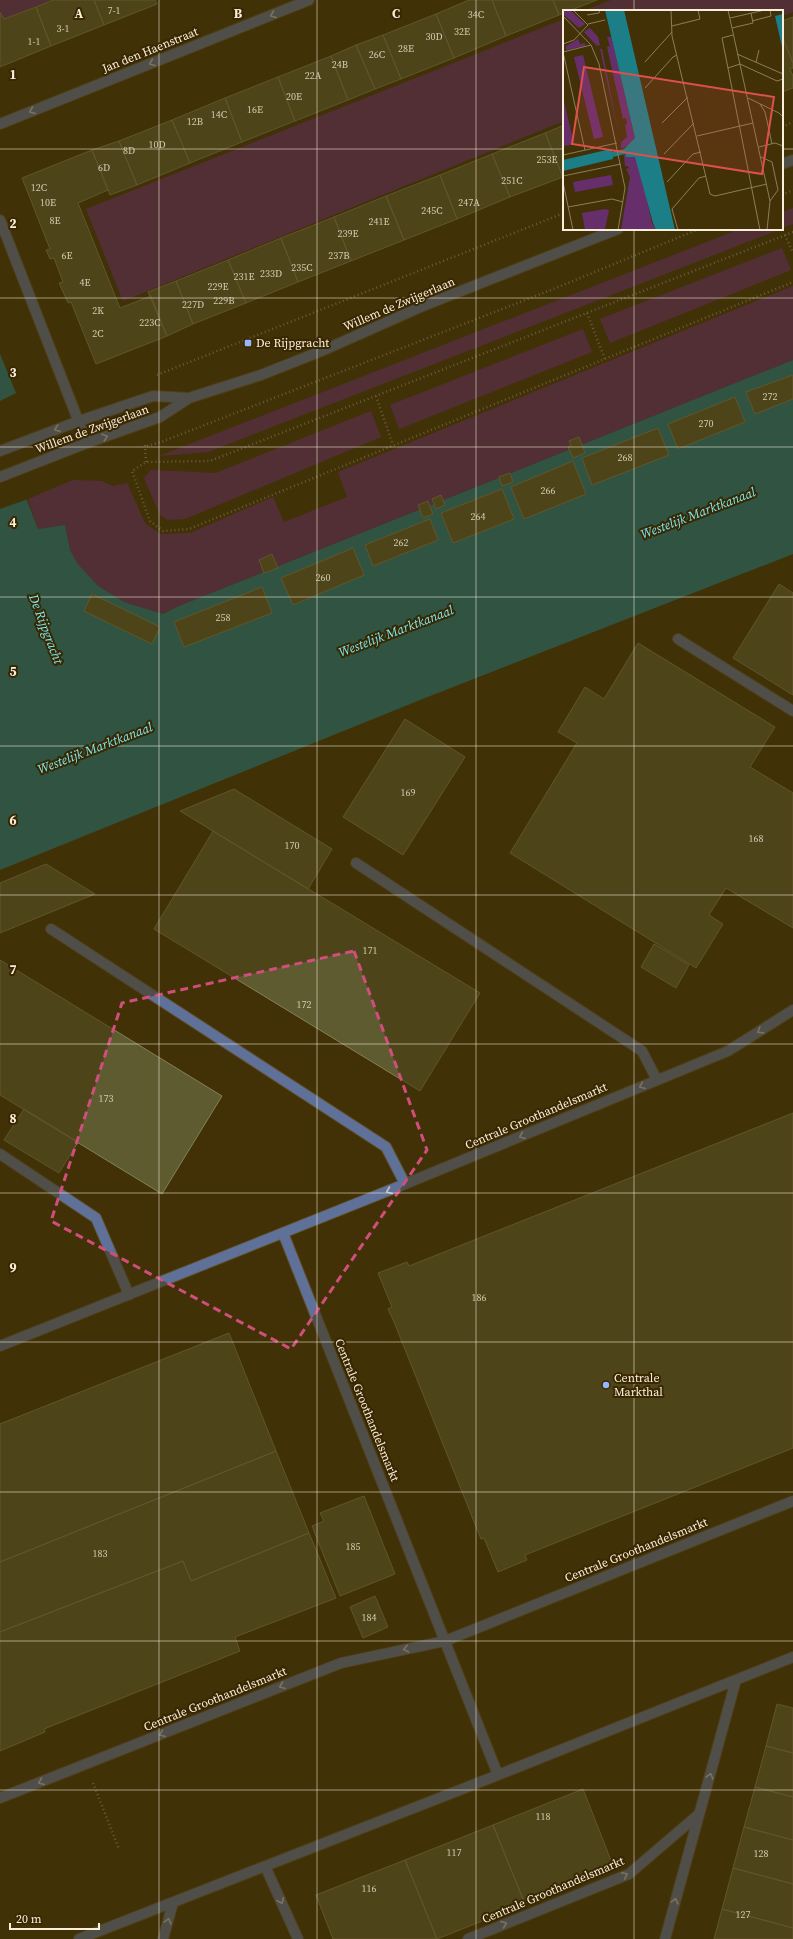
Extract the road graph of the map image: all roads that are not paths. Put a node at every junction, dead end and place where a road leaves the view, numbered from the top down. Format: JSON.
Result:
{"nodes":[{"id":1,"x":309,"y":0,"type":"edge"},
{"id":2,"x":0,"y":124,"type":"edge"},
{"id":3,"x":793,"y":160,"type":"edge"},
{"id":4,"x":783,"y":164,"type":"edge"},
{"id":5,"x":0,"y":220,"type":"edge"},
{"id":6,"x":615,"y":230,"type":"edge"},
{"id":7,"x":189,"y":398,"type":"junction"},
{"id":8,"x":79,"y":421,"type":"junction"},
{"id":9,"x":87,"y":443,"type":"junction"},
{"id":10,"x":3,"y":449,"type":"edge"},
{"id":11,"x":0,"y":477,"type":"edge"},
{"id":12,"x":678,"y":638,"type":"dead end"},
{"id":13,"x":793,"y":711,"type":"edge"},
{"id":14,"x":356,"y":863,"type":"dead end"},
{"id":15,"x":50,"y":929,"type":"dead end"},
{"id":16,"x":793,"y":1010,"type":"edge"},
{"id":17,"x":656,"y":1080,"type":"junction"},
{"id":18,"x":0,"y":1154,"type":"edge"},
{"id":19,"x":405,"y":1184,"type":"junction"},
{"id":20,"x":283,"y":1233,"type":"junction"},
{"id":21,"x":129,"y":1295,"type":"junction"},
{"id":22,"x":0,"y":1346,"type":"edge"},
{"id":23,"x":793,"y":1501,"type":"edge"},
{"id":24,"x":445,"y":1641,"type":"junction"},
{"id":25,"x":793,"y":1657,"type":"edge"},
{"id":26,"x":736,"y":1680,"type":"junction"},
{"id":27,"x":498,"y":1775,"type":"junction"},
{"id":28,"x":0,"y":1798,"type":"edge"},
{"id":29,"x":699,"y":1814,"type":"junction"},
{"id":30,"x":266,"y":1866,"type":"junction"},
{"id":31,"x":173,"y":1903,"type":"junction"},
{"id":32,"x":79,"y":1939,"type":"edge"},
{"id":33,"x":163,"y":1939,"type":"edge"},
{"id":34,"x":298,"y":1939,"type":"edge"},
{"id":35,"x":468,"y":1939,"type":"edge"},
{"id":36,"x":665,"y":1939,"type":"edge"}],
"edges":[{"from":1,"to":2,"type":"street","name":"Jan den Haenstraat","one_way":true},
{"from":3,"to":4,"type":"street"},
{"from":5,"to":8,"type":"street"},
{"from":6,"to":7,"type":"street","name":"Willem de Zwijgerlaan"},
{"from":7,"to":8,"type":"street","name":"Willem de Zwijgerlaan"},
{"from":9,"to":7,"type":"street","name":"Willem de Zwijgerlaan","one_way":true},
{"from":8,"to":9,"type":"street"},
{"from":8,"to":10,"type":"street","name":"Willem de Zwijgerlaan","one_way":true},
{"from":9,"to":11,"type":"street","name":"Willem de Zwijgerlaan"},
{"from":12,"to":13,"type":"street"},
{"from":14,"to":17,"type":"street"},
{"from":15,"to":19,"type":"street"},
{"from":16,"to":17,"type":"street","name":"Centrale Groothandelsmarkt","one_way":true},
{"from":17,"to":19,"type":"street","name":"Centrale Groothandelsmarkt","one_way":true},
{"from":18,"to":21,"type":"street"},
{"from":19,"to":20,"type":"street","name":"Centrale Groothandelsmarkt","one_way":true},
{"from":20,"to":21,"type":"street","name":"Centrale Groothandelsmarkt"},
{"from":20,"to":24,"type":"street","name":"Centrale Groothandelsmarkt"},
{"from":21,"to":22,"type":"street","name":"Centrale Groothandelsmarkt"},
{"from":23,"to":24,"type":"street","name":"Centrale Groothandelsmarkt"},
{"from":24,"to":27,"type":"street","name":"Centrale Groothandelsmarkt"},
{"from":24,"to":28,"type":"street","name":"Centrale Groothandelsmarkt","one_way":true},
{"from":25,"to":26,"type":"street"},
{"from":26,"to":27,"type":"street"},
{"from":29,"to":26,"type":"street","one_way":true},
{"from":27,"to":30,"type":"street"},
{"from":35,"to":29,"type":"street","name":"Centrale Groothandelsmarkt","one_way":true},
{"from":36,"to":29,"type":"street","one_way":true},
{"from":30,"to":31,"type":"street"},
{"from":30,"to":34,"type":"street","one_way":true},
{"from":31,"to":32,"type":"street"},
{"from":33,"to":31,"type":"street","one_way":true}]}
